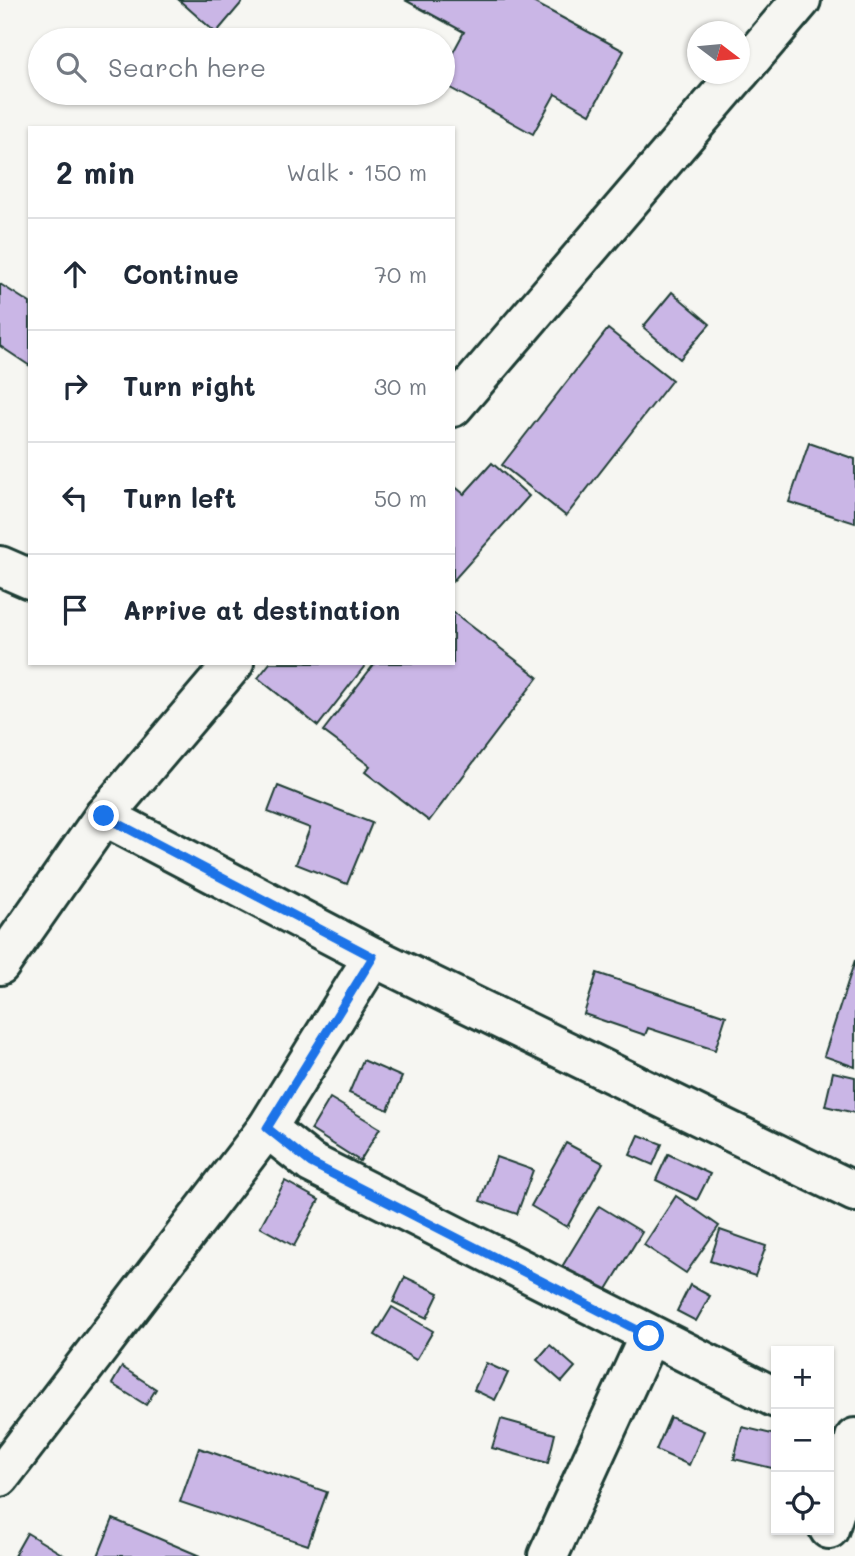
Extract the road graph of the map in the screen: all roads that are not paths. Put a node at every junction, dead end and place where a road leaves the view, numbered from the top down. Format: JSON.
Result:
{"nodes":[{"id":1,"x":801,"y":0,"type":"edge"},
{"id":2,"x":750,"y":60,"type":"edge"},
{"id":3,"x":730,"y":84,"type":"edge"},
{"id":4,"x":455,"y":405,"type":"edge"},
{"id":5,"x":0,"y":566,"type":"edge"},
{"id":6,"x":28,"y":578,"type":"edge"},
{"id":7,"x":227,"y":665,"type":"edge"},
{"id":8,"x":104,"y":816,"type":"junction"},
{"id":9,"x":373,"y":957,"type":"junction"},
{"id":10,"x":0,"y":965,"type":"edge"},
{"id":11,"x":267,"y":1128,"type":"junction"},
{"id":12,"x":855,"y":1192,"type":"edge"},
{"id":13,"x":649,"y":1336,"type":"junction"},
{"id":14,"x":771,"y":1396,"type":"edge"},
{"id":15,"x":834,"y":1427,"type":"edge"},
{"id":16,"x":855,"y":1438,"type":"edge"},
{"id":17,"x":0,"y":1477,"type":"edge"},
{"id":18,"x":834,"y":1514,"type":"edge"},
{"id":19,"x":827,"y":1535,"type":"edge"},
{"id":20,"x":548,"y":1556,"type":"edge"},
{"id":21,"x":820,"y":1556,"type":"edge"}],
"edges":[{"from":1,"to":2,"type":"street"},
{"from":3,"to":4,"type":"street"},
{"from":5,"to":6,"type":"street"},
{"from":7,"to":8,"type":"street"},
{"from":8,"to":9,"type":"street"},
{"from":8,"to":10,"type":"street"},
{"from":9,"to":11,"type":"street"},
{"from":9,"to":12,"type":"street"},
{"from":11,"to":13,"type":"street"},
{"from":11,"to":17,"type":"street"},
{"from":13,"to":14,"type":"street"},
{"from":13,"to":20,"type":"street"},
{"from":15,"to":16,"type":"street"},
{"from":16,"to":18,"type":"street"},
{"from":19,"to":21,"type":"street"}]}
